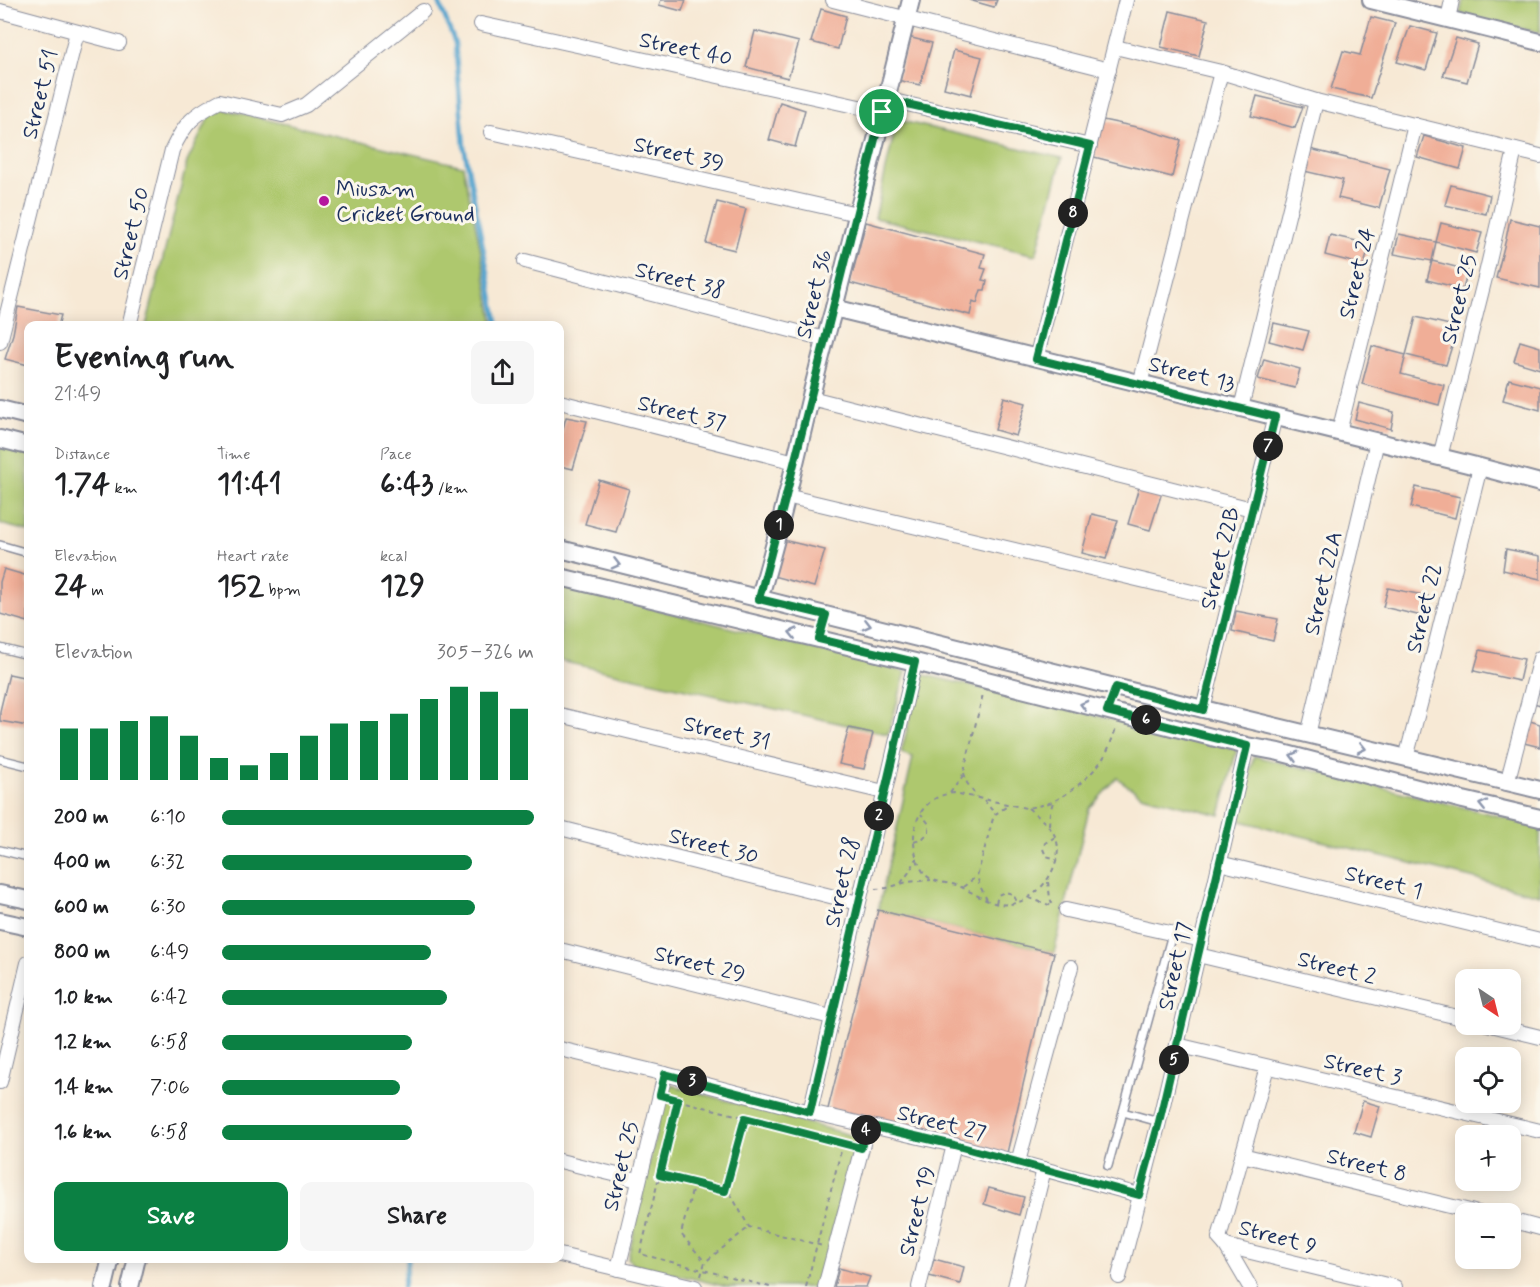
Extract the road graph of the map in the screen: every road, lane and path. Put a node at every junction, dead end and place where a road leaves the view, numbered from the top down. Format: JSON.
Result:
{"nodes":[{"id":1,"x":833,"y":0,"type":"edge"},
{"id":2,"x":911,"y":0,"type":"edge"},
{"id":3,"x":1126,"y":0,"type":"edge"},
{"id":4,"x":1371,"y":0,"type":"edge"},
{"id":5,"x":1452,"y":0,"type":"edge"},
{"id":6,"x":0,"y":11,"type":"edge"},
{"id":7,"x":423,"y":11,"type":"dead end"},
{"id":8,"x":907,"y":18,"type":"junction"},
{"id":9,"x":1448,"y":19,"type":"junction"},
{"id":10,"x":482,"y":24,"type":"dead end"},
{"id":11,"x":77,"y":32,"type":"junction"},
{"id":12,"x":1540,"y":42,"type":"edge"},
{"id":13,"x":119,"y":43,"type":"dead end"},
{"id":14,"x":1115,"y":46,"type":"junction"},
{"id":15,"x":1109,"y":69,"type":"junction"},
{"id":16,"x":1221,"y":72,"type":"junction"},
{"id":17,"x":1316,"y":101,"type":"junction"},
{"id":18,"x":884,"y":106,"type":"junction"},
{"id":19,"x":1415,"y":125,"type":"junction"},
{"id":20,"x":492,"y":132,"type":"dead end"},
{"id":21,"x":1090,"y":146,"type":"junction"},
{"id":22,"x":1515,"y":150,"type":"junction"},
{"id":23,"x":1540,"y":156,"type":"edge"},
{"id":24,"x":857,"y":214,"type":"junction"},
{"id":25,"x":525,"y":261,"type":"dead end"},
{"id":26,"x":834,"y":308,"type":"junction"},
{"id":27,"x":130,"y":321,"type":"edge"},
{"id":28,"x":825,"y":339,"type":"junction"},
{"id":29,"x":0,"y":342,"type":"edge"},
{"id":30,"x":1036,"y":359,"type":"junction"},
{"id":31,"x":1140,"y":384,"type":"junction"},
{"id":32,"x":811,"y":398,"type":"junction"},
{"id":33,"x":564,"y":403,"type":"edge"},
{"id":34,"x":0,"y":408,"type":"edge"},
{"id":35,"x":1241,"y":408,"type":"junction"},
{"id":36,"x":24,"y":415,"type":"edge"},
{"id":37,"x":1275,"y":417,"type":"junction"},
{"id":38,"x":1339,"y":432,"type":"junction"},
{"id":39,"x":0,"y":439,"type":"edge"},
{"id":40,"x":1377,"y":441,"type":"junction"},
{"id":41,"x":24,"y":445,"type":"edge"},
{"id":42,"x":1440,"y":457,"type":"junction"},
{"id":43,"x":795,"y":462,"type":"junction"},
{"id":44,"x":1480,"y":467,"type":"junction"},
{"id":45,"x":1540,"y":483,"type":"edge"},
{"id":46,"x":786,"y":496,"type":"junction"},
{"id":47,"x":1252,"y":509,"type":"junction"},
{"id":48,"x":0,"y":545,"type":"edge"},
{"id":49,"x":564,"y":550,"type":"edge"},
{"id":50,"x":24,"y":552,"type":"edge"},
{"id":51,"x":564,"y":577,"type":"edge"},
{"id":52,"x":759,"y":599,"type":"junction"},
{"id":53,"x":1230,"y":601,"type":"junction"},
{"id":54,"x":826,"y":615,"type":"junction"},
{"id":55,"x":819,"y":639,"type":"junction"},
{"id":56,"x":0,"y":648,"type":"edge"},
{"id":57,"x":24,"y":654,"type":"edge"},
{"id":58,"x":1540,"y":658,"type":"edge"},
{"id":59,"x":915,"y":662,"type":"junction"},
{"id":60,"x":986,"y":680,"type":"junction"},
{"id":61,"x":1116,"y":687,"type":"junction"},
{"id":62,"x":1203,"y":710,"type":"junction"},
{"id":63,"x":1114,"y":712,"type":"junction"},
{"id":64,"x":564,"y":716,"type":"edge"},
{"id":65,"x":1308,"y":735,"type":"junction"},
{"id":66,"x":1247,"y":746,"type":"junction"},
{"id":67,"x":1406,"y":758,"type":"junction"},
{"id":68,"x":0,"y":759,"type":"edge"},
{"id":69,"x":24,"y":765,"type":"edge"},
{"id":70,"x":1453,"y":770,"type":"junction"},
{"id":71,"x":964,"y":773,"type":"junction"},
{"id":72,"x":1507,"y":783,"type":"junction"},
{"id":73,"x":1540,"y":790,"type":"edge"},
{"id":74,"x":884,"y":792,"type":"junction"},
{"id":75,"x":949,"y":794,"type":"junction"},
{"id":76,"x":1446,"y":795,"type":"junction"},
{"id":77,"x":978,"y":798,"type":"junction"},
{"id":78,"x":984,"y":800,"type":"junction"},
{"id":79,"x":1053,"y":801,"type":"junction"},
{"id":80,"x":1009,"y":805,"type":"junction"},
{"id":81,"x":1028,"y":808,"type":"junction"},
{"id":82,"x":920,"y":814,"type":"junction"},
{"id":83,"x":994,"y":814,"type":"junction"},
{"id":84,"x":1540,"y":818,"type":"edge"},
{"id":85,"x":1049,"y":825,"type":"junction"},
{"id":86,"x":564,"y":829,"type":"edge"},
{"id":87,"x":1055,"y":837,"type":"junction"},
{"id":88,"x":914,"y":841,"type":"junction"},
{"id":89,"x":0,"y":850,"type":"edge"},
{"id":90,"x":24,"y":856,"type":"edge"},
{"id":91,"x":916,"y":858,"type":"junction"},
{"id":92,"x":1057,"y":859,"type":"junction"},
{"id":93,"x":1219,"y":863,"type":"junction"},
{"id":94,"x":977,"y":876,"type":"junction"},
{"id":95,"x":934,"y":879,"type":"junction"},
{"id":96,"x":1048,"y":880,"type":"junction"},
{"id":97,"x":900,"y":884,"type":"junction"},
{"id":98,"x":962,"y":888,"type":"junction"},
{"id":99,"x":0,"y":894,"type":"edge"},
{"id":100,"x":860,"y":896,"type":"junction"},
{"id":101,"x":1028,"y":898,"type":"junction"},
{"id":102,"x":24,"y":899,"type":"edge"},
{"id":103,"x":987,"y":900,"type":"junction"},
{"id":104,"x":1017,"y":902,"type":"junction"},
{"id":105,"x":996,"y":903,"type":"junction"},
{"id":106,"x":1053,"y":906,"type":"junction"},
{"id":107,"x":1066,"y":910,"type":"joint"},
{"id":108,"x":0,"y":921,"type":"edge"},
{"id":109,"x":24,"y":926,"type":"edge"},
{"id":110,"x":1172,"y":934,"type":"junction"},
{"id":111,"x":1202,"y":940,"type":"junction"},
{"id":112,"x":1540,"y":941,"type":"edge"},
{"id":113,"x":564,"y":951,"type":"edge"},
{"id":114,"x":1198,"y":955,"type":"junction"},
{"id":115,"x":1071,"y":967,"type":"dead end"},
{"id":116,"x":24,"y":980,"type":"edge"},
{"id":117,"x":1455,"y":1016,"type":"edge"},
{"id":118,"x":831,"y":1017,"type":"junction"},
{"id":119,"x":1521,"y":1032,"type":"edge"},
{"id":120,"x":1540,"y":1037,"type":"edge"},
{"id":121,"x":1177,"y":1045,"type":"junction"},
{"id":122,"x":564,"y":1050,"type":"edge"},
{"id":123,"x":1268,"y":1067,"type":"junction"},
{"id":124,"x":665,"y":1074,"type":"junction"},
{"id":125,"x":0,"y":1082,"type":"edge"},
{"id":126,"x":660,"y":1095,"type":"junction"},
{"id":127,"x":678,"y":1100,"type":"junction"},
{"id":128,"x":810,"y":1112,"type":"junction"},
{"id":129,"x":1123,"y":1112,"type":"junction"},
{"id":130,"x":745,"y":1118,"type":"junction"},
{"id":131,"x":1159,"y":1122,"type":"junction"},
{"id":132,"x":867,"y":1125,"type":"junction"},
{"id":133,"x":1540,"y":1131,"type":"edge"},
{"id":134,"x":843,"y":1143,"type":"junction"},
{"id":135,"x":954,"y":1145,"type":"junction"},
{"id":136,"x":861,"y":1148,"type":"junction"},
{"id":137,"x":1242,"y":1155,"type":"junction"},
{"id":138,"x":564,"y":1162,"type":"edge"},
{"id":139,"x":1018,"y":1162,"type":"junction"},
{"id":140,"x":1108,"y":1166,"type":"dead end"},
{"id":141,"x":1044,"y":1169,"type":"junction"},
{"id":142,"x":660,"y":1175,"type":"junction"},
{"id":143,"x":638,"y":1180,"type":"junction"},
{"id":144,"x":694,"y":1183,"type":"junction"},
{"id":145,"x":725,"y":1191,"type":"junction"},
{"id":146,"x":1139,"y":1195,"type":"junction"},
{"id":147,"x":1455,"y":1207,"type":"edge"},
{"id":148,"x":1521,"y":1223,"type":"edge"},
{"id":149,"x":749,"y":1227,"type":"junction"},
{"id":150,"x":1540,"y":1228,"type":"edge"},
{"id":151,"x":817,"y":1244,"type":"junction"},
{"id":152,"x":1226,"y":1246,"type":"junction"},
{"id":153,"x":835,"y":1249,"type":"junction"},
{"id":154,"x":564,"y":1256,"type":"edge"},
{"id":155,"x":705,"y":1262,"type":"junction"},
{"id":156,"x":110,"y":1263,"type":"edge"},
{"id":157,"x":136,"y":1263,"type":"edge"},
{"id":158,"x":618,"y":1269,"type":"junction"},
{"id":159,"x":702,"y":1270,"type":"junction"},
{"id":160,"x":1119,"y":1277,"type":"dead end"},
{"id":161,"x":697,"y":1283,"type":"edge"},
{"id":162,"x":104,"y":1287,"type":"edge"},
{"id":163,"x":130,"y":1287,"type":"edge"},
{"id":164,"x":770,"y":1287,"type":"edge"},
{"id":165,"x":806,"y":1287,"type":"edge"},
{"id":166,"x":825,"y":1287,"type":"edge"},
{"id":167,"x":919,"y":1287,"type":"edge"},
{"id":168,"x":1015,"y":1287,"type":"edge"},
{"id":169,"x":1250,"y":1287,"type":"edge"},
{"id":170,"x":1395,"y":1287,"type":"edge"}],
"edges":[{"from":1,"to":8,"type":"street"},
{"from":2,"to":8,"type":"street","name":"Street 36"},
{"from":3,"to":14,"type":"street"},
{"from":4,"to":9,"type":"street"},
{"from":5,"to":9,"type":"street"},
{"from":6,"to":11,"type":"street"},
{"from":7,"to":27,"type":"street","name":"Street 50"},
{"from":8,"to":15,"type":"street"},
{"from":8,"to":18,"type":"street","name":"Street 36"},
{"from":9,"to":12,"type":"street"},
{"from":10,"to":18,"type":"street","name":"Street 40"},
{"from":11,"to":13,"type":"street"},
{"from":11,"to":29,"type":"street","name":"Street 51"},
{"from":14,"to":15,"type":"street"},
{"from":14,"to":16,"type":"street"},
{"from":15,"to":21,"type":"street"},
{"from":16,"to":17,"type":"street"},
{"from":16,"to":31,"type":"street"},
{"from":17,"to":19,"type":"street"},
{"from":17,"to":35,"type":"street"},
{"from":18,"to":21,"type":"street","name":"Street 40"},
{"from":18,"to":24,"type":"street","name":"Street 36"},
{"from":19,"to":22,"type":"street"},
{"from":19,"to":38,"type":"street","name":"Street 24"},
{"from":20,"to":24,"type":"street","name":"Street 39"},
{"from":21,"to":30,"type":"street"},
{"from":22,"to":23,"type":"street"},
{"from":22,"to":42,"type":"street","name":"Street 25"},
{"from":24,"to":26,"type":"street","name":"Street 36"},
{"from":25,"to":28,"type":"street","name":"Street 38"},
{"from":26,"to":28,"type":"street","name":"Street 36"},
{"from":26,"to":30,"type":"street","name":"Street 13"},
{"from":28,"to":32,"type":"street","name":"Street 36"},
{"from":30,"to":31,"type":"street","name":"Street 13"},
{"from":31,"to":35,"type":"street","name":"Street 13"},
{"from":32,"to":43,"type":"street","name":"Street 36"},
{"from":32,"to":47,"type":"street"},
{"from":33,"to":43,"type":"street","name":"Street 37"},
{"from":34,"to":36,"type":"street"},
{"from":35,"to":37,"type":"street","name":"Street 13"},
{"from":37,"to":38,"type":"street","name":"Street 13"},
{"from":37,"to":47,"type":"street","name":"Street 22B"},
{"from":38,"to":40,"type":"street","name":"Street 13"},
{"from":39,"to":41,"type":"street"},
{"from":40,"to":42,"type":"street","name":"Street 13"},
{"from":40,"to":65,"type":"street","name":"Street 22A"},
{"from":42,"to":44,"type":"street","name":"Street 13"},
{"from":43,"to":46,"type":"street","name":"Street 36"},
{"from":44,"to":45,"type":"street","name":"Street 13"},
{"from":44,"to":67,"type":"street","name":"Street 22"},
{"from":46,"to":52,"type":"street","name":"Street 36"},
{"from":46,"to":53,"type":"street"},
{"from":47,"to":53,"type":"street","name":"Street 22B"},
{"from":48,"to":50,"type":"lane"},
{"from":49,"to":52,"type":"street","one_way":true},
{"from":55,"to":51,"type":"street","one_way":true},
{"from":52,"to":54,"type":"street"},
{"from":53,"to":62,"type":"street","name":"Street 22B"},
{"from":54,"to":55,"type":"street"},
{"from":54,"to":61,"type":"street","one_way":true},
{"from":55,"to":59,"type":"street"},
{"from":56,"to":57,"type":"lane"},
{"from":58,"to":72,"type":"street"},
{"from":59,"to":60,"type":"street"},
{"from":59,"to":74,"type":"street","name":"Street 28"},
{"from":63,"to":60,"type":"street","one_way":true},
{"from":60,"to":71,"type":"path"},
{"from":61,"to":62,"type":"street"},
{"from":61,"to":63,"type":"street"},
{"from":62,"to":65,"type":"street"},
{"from":63,"to":66,"type":"street"},
{"from":63,"to":79,"type":"path"},
{"from":64,"to":74,"type":"street","name":"Street 31"},
{"from":65,"to":67,"type":"street","one_way":true},
{"from":76,"to":66,"type":"street","one_way":true},
{"from":66,"to":93,"type":"street","name":"Street 17"},
{"from":67,"to":70,"type":"street"},
{"from":68,"to":69,"type":"lane"},
{"from":70,"to":72,"type":"street"},
{"from":70,"to":76,"type":"street"},
{"from":71,"to":75,"type":"path"},
{"from":71,"to":77,"type":"path"},
{"from":72,"to":73,"type":"street"},
{"from":74,"to":100,"type":"street","name":"Street 28"},
{"from":75,"to":77,"type":"path"},
{"from":75,"to":82,"type":"path"},
{"from":84,"to":76,"type":"street","one_way":true},
{"from":77,"to":78,"type":"path"},
{"from":78,"to":80,"type":"path"},
{"from":78,"to":83,"type":"path"},
{"from":79,"to":81,"type":"path"},
{"from":79,"to":85,"type":"path"},
{"from":80,"to":81,"type":"path"},
{"from":80,"to":83,"type":"path"},
{"from":81,"to":85,"type":"path"},
{"from":82,"to":88,"type":"path"},
{"from":82,"to":88,"type":"path"},
{"from":83,"to":94,"type":"path"},
{"from":85,"to":87,"type":"path"},
{"from":86,"to":100,"type":"street","name":"Street 30"},
{"from":87,"to":92,"type":"path"},
{"from":87,"to":92,"type":"path"},
{"from":88,"to":91,"type":"path"},
{"from":89,"to":90,"type":"lane"},
{"from":91,"to":95,"type":"path"},
{"from":91,"to":97,"type":"path"},
{"from":92,"to":96,"type":"path"},
{"from":93,"to":111,"type":"street","name":"Street 17"},
{"from":93,"to":112,"type":"street","name":"Street 1"},
{"from":94,"to":98,"type":"path"},
{"from":94,"to":103,"type":"path"},
{"from":95,"to":97,"type":"path"},
{"from":95,"to":98,"type":"path"},
{"from":96,"to":101,"type":"path"},
{"from":96,"to":106,"type":"path"},
{"from":97,"to":100,"type":"path"},
{"from":98,"to":103,"type":"path"},
{"from":99,"to":102,"type":"street"},
{"from":100,"to":118,"type":"street","name":"Street 28"},
{"from":101,"to":104,"type":"path"},
{"from":101,"to":106,"type":"path"},
{"from":103,"to":105,"type":"path"},
{"from":104,"to":105,"type":"path"},
{"from":104,"to":105,"type":"path"},
{"from":106,"to":107,"type":"path"},
{"from":107,"to":110,"type":"street"},
{"from":108,"to":109,"type":"street"},
{"from":110,"to":111,"type":"street"},
{"from":110,"to":129,"type":"lane"},
{"from":111,"to":114,"type":"street","name":"Street 17"},
{"from":113,"to":118,"type":"street","name":"Street 29"},
{"from":114,"to":117,"type":"street","name":"Street 2"},
{"from":114,"to":121,"type":"street","name":"Street 17"},
{"from":115,"to":139,"type":"street"},
{"from":116,"to":125,"type":"street"},
{"from":118,"to":128,"type":"street","name":"Street 28"},
{"from":119,"to":120,"type":"street"},
{"from":121,"to":123,"type":"street","name":"Street 3"},
{"from":121,"to":131,"type":"street","name":"Street 17"},
{"from":122,"to":124,"type":"street","name":"Street 27"},
{"from":123,"to":133,"type":"street","name":"Street 3"},
{"from":123,"to":137,"type":"street","name":"Street 9"},
{"from":124,"to":126,"type":"street","name":"Street 25"},
{"from":124,"to":128,"type":"street","name":"Street 27"},
{"from":126,"to":127,"type":"path"},
{"from":126,"to":143,"type":"street","name":"Street 25"},
{"from":127,"to":130,"type":"path"},
{"from":127,"to":142,"type":"path"},
{"from":128,"to":132,"type":"street","name":"Street 27"},
{"from":129,"to":131,"type":"lane"},
{"from":129,"to":140,"type":"lane"},
{"from":130,"to":134,"type":"path"},
{"from":130,"to":145,"type":"path"},
{"from":131,"to":146,"type":"street","name":"Street 17"},
{"from":132,"to":135,"type":"street","name":"Street 27"},
{"from":132,"to":136,"type":"street"},
{"from":134,"to":136,"type":"path"},
{"from":134,"to":151,"type":"path"},
{"from":135,"to":139,"type":"street","name":"Street 27"},
{"from":135,"to":167,"type":"street","name":"Street 19"},
{"from":136,"to":153,"type":"street"},
{"from":137,"to":147,"type":"street","name":"Street 8"},
{"from":137,"to":152,"type":"street","name":"Street 9"},
{"from":138,"to":143,"type":"street"},
{"from":139,"to":141,"type":"street","name":"Street 27"},
{"from":141,"to":146,"type":"street","name":"Street 27"},
{"from":141,"to":168,"type":"street"},
{"from":142,"to":144,"type":"path"},
{"from":142,"to":159,"type":"path"},
{"from":143,"to":158,"type":"street","name":"Street 25"},
{"from":144,"to":145,"type":"path"},
{"from":144,"to":155,"type":"path"},
{"from":145,"to":149,"type":"path"},
{"from":146,"to":160,"type":"street","name":"Street 17"},
{"from":148,"to":150,"type":"street"},
{"from":149,"to":151,"type":"path"},
{"from":149,"to":155,"type":"path"},
{"from":151,"to":153,"type":"path"},
{"from":151,"to":165,"type":"path"},
{"from":152,"to":169,"type":"street"},
{"from":152,"to":170,"type":"street","name":"Street 9"},
{"from":153,"to":166,"type":"street"},
{"from":154,"to":158,"type":"street"},
{"from":155,"to":159,"type":"path"},
{"from":156,"to":162,"type":"street"},
{"from":157,"to":163,"type":"street"},
{"from":158,"to":161,"type":"street"},
{"from":159,"to":161,"type":"path"},
{"from":159,"to":164,"type":"path"}]}
